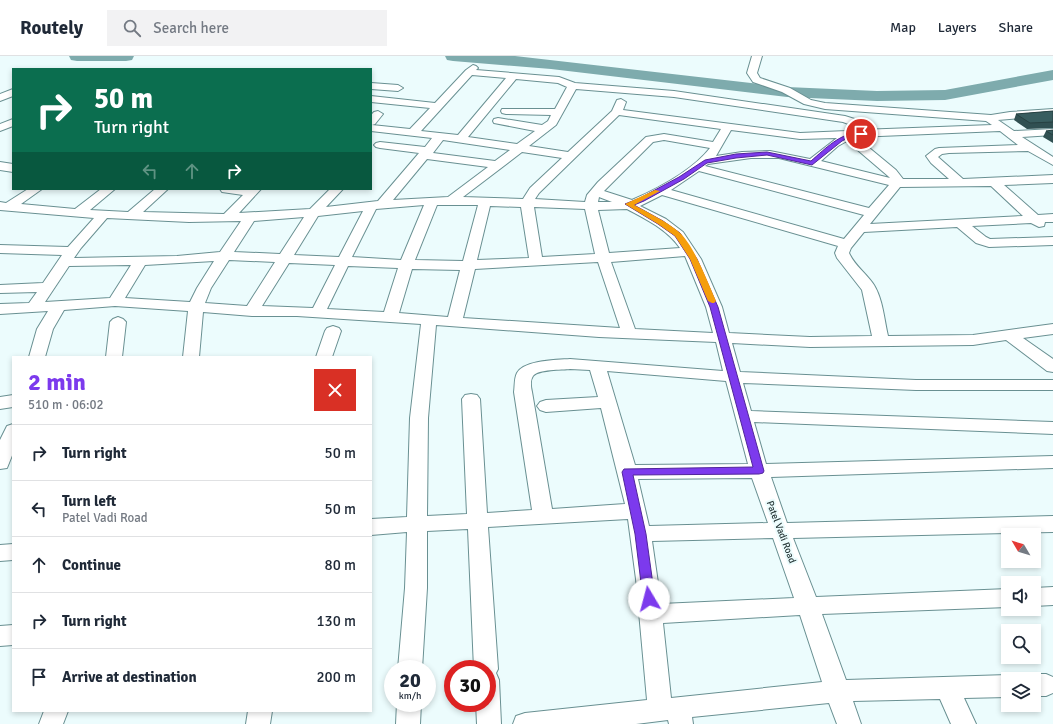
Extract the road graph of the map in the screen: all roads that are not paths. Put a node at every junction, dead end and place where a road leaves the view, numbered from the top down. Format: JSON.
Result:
{"nodes":[{"id":1,"x":758,"y":56,"type":"edge"},
{"id":2,"x":512,"y":76,"type":"junction"},
{"id":3,"x":372,"y":86,"type":"edge"},
{"id":4,"x":572,"y":86,"type":"junction"},
{"id":5,"x":11,"y":87,"type":"edge"},
{"id":6,"x":398,"y":88,"type":"dead end"},
{"id":7,"x":625,"y":90,"type":"junction"},
{"id":8,"x":0,"y":98,"type":"edge"},
{"id":9,"x":372,"y":99,"type":"edge"},
{"id":10,"x":438,"y":106,"type":"junction"},
{"id":11,"x":506,"y":111,"type":"dead end"},
{"id":12,"x":558,"y":112,"type":"junction"},
{"id":13,"x":617,"y":112,"type":"junction"},
{"id":14,"x":1053,"y":112,"type":"edge"},
{"id":15,"x":372,"y":113,"type":"edge"},
{"id":16,"x":991,"y":118,"type":"junction"},
{"id":17,"x":372,"y":121,"type":"edge"},
{"id":18,"x":498,"y":121,"type":"dead end"},
{"id":19,"x":12,"y":122,"type":"edge"},
{"id":20,"x":727,"y":127,"type":"junction"},
{"id":21,"x":0,"y":128,"type":"edge"},
{"id":22,"x":372,"y":128,"type":"edge"},
{"id":23,"x":544,"y":129,"type":"junction"},
{"id":24,"x":393,"y":131,"type":"junction"},
{"id":25,"x":917,"y":132,"type":"junction"},
{"id":26,"x":1007,"y":132,"type":"junction"},
{"id":27,"x":1053,"y":132,"type":"edge"},
{"id":28,"x":413,"y":133,"type":"junction"},
{"id":29,"x":0,"y":134,"type":"edge"},
{"id":30,"x":12,"y":135,"type":"edge"},
{"id":31,"x":850,"y":135,"type":"junction"},
{"id":32,"x":440,"y":136,"type":"junction"},
{"id":33,"x":461,"y":139,"type":"junction"},
{"id":34,"x":380,"y":144,"type":"junction"},
{"id":35,"x":717,"y":146,"type":"junction"},
{"id":36,"x":521,"y":147,"type":"junction"},
{"id":37,"x":1030,"y":148,"type":"junction"},
{"id":38,"x":939,"y":151,"type":"junction"},
{"id":39,"x":372,"y":153,"type":"edge"},
{"id":40,"x":426,"y":153,"type":"junction"},
{"id":41,"x":570,"y":156,"type":"junction"},
{"id":42,"x":1053,"y":162,"type":"edge"},
{"id":43,"x":812,"y":163,"type":"junction"},
{"id":44,"x":701,"y":164,"type":"junction"},
{"id":45,"x":498,"y":165,"type":"junction"},
{"id":46,"x":0,"y":166,"type":"edge"},
{"id":47,"x":12,"y":168,"type":"edge"},
{"id":48,"x":1052,"y":180,"type":"edge"},
{"id":49,"x":994,"y":182,"type":"junction"},
{"id":50,"x":897,"y":183,"type":"junction"},
{"id":51,"x":960,"y":183,"type":"junction"},
{"id":52,"x":34,"y":190,"type":"edge"},
{"id":53,"x":108,"y":190,"type":"edge"},
{"id":54,"x":161,"y":190,"type":"edge"},
{"id":55,"x":240,"y":190,"type":"edge"},
{"id":56,"x":336,"y":190,"type":"edge"},
{"id":57,"x":659,"y":190,"type":"junction"},
{"id":58,"x":253,"y":191,"type":"edge"},
{"id":59,"x":596,"y":192,"type":"junction"},
{"id":60,"x":450,"y":201,"type":"junction"},
{"id":61,"x":432,"y":202,"type":"junction"},
{"id":62,"x":485,"y":202,"type":"junction"},
{"id":63,"x":527,"y":203,"type":"junction"},
{"id":64,"x":628,"y":204,"type":"junction"},
{"id":65,"x":377,"y":206,"type":"junction"},
{"id":66,"x":591,"y":206,"type":"junction"},
{"id":67,"x":3,"y":209,"type":"edge"},
{"id":68,"x":80,"y":212,"type":"junction"},
{"id":69,"x":313,"y":213,"type":"junction"},
{"id":70,"x":872,"y":213,"type":"junction"},
{"id":71,"x":104,"y":214,"type":"junction"},
{"id":72,"x":132,"y":215,"type":"junction"},
{"id":73,"x":228,"y":217,"type":"junction"},
{"id":74,"x":250,"y":217,"type":"junction"},
{"id":75,"x":1053,"y":218,"type":"edge"},
{"id":76,"x":1034,"y":219,"type":"junction"},
{"id":77,"x":960,"y":223,"type":"junction"},
{"id":78,"x":860,"y":228,"type":"junction"},
{"id":79,"x":1053,"y":235,"type":"edge"},
{"id":80,"x":1053,"y":241,"type":"edge"},
{"id":81,"x":847,"y":244,"type":"junction"},
{"id":82,"x":0,"y":249,"type":"edge"},
{"id":83,"x":689,"y":252,"type":"junction"},
{"id":84,"x":225,"y":256,"type":"junction"},
{"id":85,"x":68,"y":257,"type":"junction"},
{"id":86,"x":285,"y":258,"type":"junction"},
{"id":87,"x":603,"y":258,"type":"junction"},
{"id":88,"x":344,"y":260,"type":"junction"},
{"id":89,"x":140,"y":261,"type":"junction"},
{"id":90,"x":536,"y":261,"type":"junction"},
{"id":91,"x":407,"y":263,"type":"junction"},
{"id":92,"x":468,"y":265,"type":"junction"},
{"id":93,"x":849,"y":265,"type":"junction"},
{"id":94,"x":877,"y":276,"type":"dead end"},
{"id":95,"x":47,"y":287,"type":"junction"},
{"id":96,"x":0,"y":289,"type":"edge"},
{"id":97,"x":115,"y":302,"type":"junction"},
{"id":98,"x":59,"y":305,"type":"junction"},
{"id":99,"x":34,"y":307,"type":"junction"},
{"id":100,"x":0,"y":309,"type":"edge"},
{"id":101,"x":252,"y":312,"type":"junction"},
{"id":102,"x":318,"y":312,"type":"junction"},
{"id":103,"x":195,"y":315,"type":"junction"},
{"id":104,"x":390,"y":317,"type":"junction"},
{"id":105,"x":118,"y":322,"type":"dead end"},
{"id":106,"x":454,"y":322,"type":"junction"},
{"id":107,"x":428,"y":328,"type":"junction"},
{"id":108,"x":1053,"y":329,"type":"edge"},
{"id":109,"x":332,"y":331,"type":"dead end"},
{"id":110,"x":628,"y":333,"type":"junction"},
{"id":111,"x":1009,"y":335,"type":"junction"},
{"id":112,"x":881,"y":341,"type":"junction"},
{"id":113,"x":724,"y":345,"type":"junction"},
{"id":114,"x":38,"y":356,"type":"edge"},
{"id":115,"x":114,"y":356,"type":"edge"},
{"id":116,"x":191,"y":356,"type":"edge"},
{"id":117,"x":324,"y":356,"type":"edge"},
{"id":118,"x":597,"y":365,"type":"junction"},
{"id":119,"x":1053,"y":367,"type":"edge"},
{"id":120,"x":733,"y":377,"type":"junction"},
{"id":121,"x":1053,"y":385,"type":"edge"},
{"id":122,"x":471,"y":399,"type":"dead end"},
{"id":123,"x":12,"y":401,"type":"edge"},
{"id":124,"x":608,"y":402,"type":"junction"},
{"id":125,"x":0,"y":403,"type":"edge"},
{"id":126,"x":546,"y":406,"type":"dead end"},
{"id":127,"x":743,"y":416,"type":"junction"},
{"id":128,"x":1053,"y":428,"type":"edge"},
{"id":129,"x":12,"y":433,"type":"edge"},
{"id":130,"x":1053,"y":462,"type":"edge"},
{"id":131,"x":0,"y":463,"type":"edge"},
{"id":132,"x":759,"y":471,"type":"junction"},
{"id":133,"x":627,"y":472,"type":"junction"},
{"id":134,"x":636,"y":511,"type":"junction"},
{"id":135,"x":543,"y":517,"type":"junction"},
{"id":136,"x":478,"y":521,"type":"junction"},
{"id":137,"x":417,"y":524,"type":"junction"},
{"id":138,"x":1053,"y":524,"type":"edge"},
{"id":139,"x":372,"y":527,"type":"edge"},
{"id":140,"x":779,"y":530,"type":"junction"},
{"id":141,"x":640,"y":534,"type":"junction"},
{"id":142,"x":12,"y":552,"type":"edge"},
{"id":143,"x":0,"y":553,"type":"edge"},
{"id":144,"x":1053,"y":596,"type":"edge"},
{"id":145,"x":1041,"y":597,"type":"edge"},
{"id":146,"x":1001,"y":598,"type":"edge"},
{"id":147,"x":808,"y":606,"type":"junction"},
{"id":148,"x":651,"y":614,"type":"junction"},
{"id":149,"x":12,"y":635,"type":"edge"},
{"id":150,"x":0,"y":636,"type":"edge"},
{"id":151,"x":411,"y":660,"type":"edge"},
{"id":152,"x":486,"y":660,"type":"edge"},
{"id":153,"x":1001,"y":686,"type":"edge"},
{"id":154,"x":947,"y":688,"type":"junction"},
{"id":155,"x":839,"y":691,"type":"junction"},
{"id":156,"x":56,"y":712,"type":"edge"},
{"id":157,"x":260,"y":712,"type":"edge"},
{"id":158,"x":409,"y":712,"type":"edge"},
{"id":159,"x":488,"y":712,"type":"edge"},
{"id":160,"x":673,"y":714,"type":"edge"},
{"id":161,"x":51,"y":724,"type":"edge"},
{"id":162,"x":258,"y":724,"type":"edge"},
{"id":163,"x":408,"y":724,"type":"edge"},
{"id":164,"x":489,"y":724,"type":"edge"},
{"id":165,"x":525,"y":724,"type":"edge"},
{"id":166,"x":849,"y":724,"type":"edge"},
{"id":167,"x":964,"y":724,"type":"edge"}],
"edges":[{"from":1,"to":16,"type":"street"},
{"from":2,"to":4,"type":"street"},
{"from":2,"to":10,"type":"street"},
{"from":2,"to":33,"type":"street"},
{"from":3,"to":6,"type":"street"},
{"from":4,"to":7,"type":"street"},
{"from":4,"to":12,"type":"street"},
{"from":5,"to":8,"type":"street"},
{"from":7,"to":13,"type":"street"},
{"from":7,"to":31,"type":"street"},
{"from":9,"to":10,"type":"street"},
{"from":10,"to":28,"type":"street"},
{"from":11,"to":12,"type":"street"},
{"from":12,"to":23,"type":"street"},
{"from":13,"to":20,"type":"street"},
{"from":13,"to":41,"type":"street"},
{"from":14,"to":16,"type":"street"},
{"from":15,"to":17,"type":"street"},
{"from":16,"to":26,"type":"street"},
{"from":18,"to":23,"type":"street"},
{"from":19,"to":21,"type":"street"},
{"from":20,"to":31,"type":"street"},
{"from":20,"to":35,"type":"street"},
{"from":22,"to":24,"type":"street"},
{"from":23,"to":36,"type":"street"},
{"from":24,"to":28,"type":"street"},
{"from":24,"to":34,"type":"street"},
{"from":25,"to":26,"type":"street"},
{"from":25,"to":31,"type":"street"},
{"from":25,"to":38,"type":"street"},
{"from":26,"to":27,"type":"street"},
{"from":26,"to":37,"type":"street"},
{"from":28,"to":32,"type":"street"},
{"from":29,"to":30,"type":"street"},
{"from":31,"to":43,"type":"street"},
{"from":31,"to":50,"type":"street"},
{"from":32,"to":33,"type":"street"},
{"from":32,"to":40,"type":"street"},
{"from":33,"to":36,"type":"street"},
{"from":34,"to":39,"type":"street"},
{"from":34,"to":40,"type":"street"},
{"from":35,"to":44,"type":"street"},
{"from":35,"to":59,"type":"street"},
{"from":36,"to":41,"type":"street"},
{"from":36,"to":45,"type":"street"},
{"from":37,"to":38,"type":"street"},
{"from":37,"to":42,"type":"street"},
{"from":38,"to":51,"type":"street"},
{"from":40,"to":45,"type":"street"},
{"from":40,"to":65,"type":"street"},
{"from":41,"to":63,"type":"street"},
{"from":43,"to":44,"type":"street"},
{"from":43,"to":50,"type":"street"},
{"from":44,"to":57,"type":"street"},
{"from":44,"to":70,"type":"street"},
{"from":45,"to":60,"type":"street"},
{"from":46,"to":47,"type":"street"},
{"from":48,"to":49,"type":"street"},
{"from":49,"to":51,"type":"street"},
{"from":49,"to":76,"type":"street"},
{"from":50,"to":51,"type":"street"},
{"from":50,"to":70,"type":"street"},
{"from":52,"to":67,"type":"street"},
{"from":53,"to":68,"type":"street"},
{"from":54,"to":72,"type":"street"},
{"from":55,"to":58,"type":"street"},
{"from":56,"to":69,"type":"street"},
{"from":57,"to":64,"type":"street"},
{"from":57,"to":81,"type":"street"},
{"from":58,"to":73,"type":"street"},
{"from":59,"to":64,"type":"street","name":"Patel Vadi Road"},
{"from":59,"to":66,"type":"street"},
{"from":60,"to":61,"type":"street"},
{"from":60,"to":62,"type":"street"},
{"from":61,"to":65,"type":"street"},
{"from":61,"to":91,"type":"street"},
{"from":62,"to":63,"type":"street"},
{"from":62,"to":92,"type":"street"},
{"from":63,"to":66,"type":"street"},
{"from":63,"to":90,"type":"street"},
{"from":64,"to":66,"type":"street"},
{"from":64,"to":83,"type":"street","name":"Patel Vadi Road"},
{"from":65,"to":69,"type":"street"},
{"from":65,"to":88,"type":"street"},
{"from":66,"to":87,"type":"street"},
{"from":67,"to":68,"type":"street"},
{"from":68,"to":71,"type":"street"},
{"from":69,"to":74,"type":"street"},
{"from":69,"to":86,"type":"street"},
{"from":70,"to":78,"type":"street"},
{"from":71,"to":72,"type":"street"},
{"from":71,"to":85,"type":"street"},
{"from":72,"to":73,"type":"street"},
{"from":73,"to":74,"type":"street"},
{"from":74,"to":84,"type":"street"},
{"from":75,"to":76,"type":"street"},
{"from":76,"to":77,"type":"street"},
{"from":76,"to":79,"type":"street"},
{"from":77,"to":78,"type":"street"},
{"from":77,"to":80,"type":"street"},
{"from":78,"to":81,"type":"street"},
{"from":81,"to":93,"type":"street"},
{"from":82,"to":85,"type":"street"},
{"from":83,"to":87,"type":"street"},
{"from":83,"to":113,"type":"street","name":"Patel Vadi Road"},
{"from":84,"to":86,"type":"street"},
{"from":84,"to":89,"type":"street"},
{"from":84,"to":103,"type":"street"},
{"from":85,"to":89,"type":"street"},
{"from":85,"to":95,"type":"street"},
{"from":86,"to":88,"type":"street"},
{"from":86,"to":101,"type":"street"},
{"from":87,"to":90,"type":"street"},
{"from":87,"to":110,"type":"street"},
{"from":88,"to":91,"type":"street"},
{"from":88,"to":102,"type":"street"},
{"from":89,"to":97,"type":"street"},
{"from":90,"to":92,"type":"street"},
{"from":91,"to":92,"type":"street"},
{"from":91,"to":104,"type":"street"},
{"from":92,"to":106,"type":"street"},
{"from":93,"to":94,"type":"street"},
{"from":93,"to":112,"type":"street"},
{"from":95,"to":96,"type":"street"},
{"from":95,"to":99,"type":"street"},
{"from":97,"to":98,"type":"street"},
{"from":97,"to":103,"type":"street"},
{"from":98,"to":99,"type":"street"},
{"from":98,"to":114,"type":"street"},
{"from":99,"to":100,"type":"street"},
{"from":101,"to":102,"type":"street"},
{"from":101,"to":103,"type":"street"},
{"from":102,"to":104,"type":"street"},
{"from":103,"to":116,"type":"street"},
{"from":104,"to":107,"type":"street"},
{"from":105,"to":115,"type":"street"},
{"from":106,"to":107,"type":"street"},
{"from":106,"to":110,"type":"street"},
{"from":107,"to":137,"type":"street"},
{"from":108,"to":111,"type":"street"},
{"from":109,"to":117,"type":"street"},
{"from":110,"to":113,"type":"street"},
{"from":111,"to":112,"type":"street"},
{"from":111,"to":119,"type":"street"},
{"from":112,"to":113,"type":"street"},
{"from":113,"to":120,"type":"street","name":"Patel Vadi Road"},
{"from":118,"to":120,"type":"street"},
{"from":118,"to":124,"type":"street"},
{"from":118,"to":135,"type":"street"},
{"from":120,"to":121,"type":"street"},
{"from":120,"to":127,"type":"street","name":"Patel Vadi Road"},
{"from":122,"to":136,"type":"street"},
{"from":123,"to":125,"type":"street"},
{"from":124,"to":126,"type":"street"},
{"from":124,"to":133,"type":"street"},
{"from":127,"to":128,"type":"street"},
{"from":127,"to":132,"type":"street","name":"Patel Vadi Road"},
{"from":129,"to":131,"type":"street"},
{"from":130,"to":132,"type":"street"},
{"from":132,"to":133,"type":"street"},
{"from":132,"to":140,"type":"street","name":"Patel Vadi Road"},
{"from":133,"to":134,"type":"street"},
{"from":134,"to":135,"type":"street"},
{"from":134,"to":141,"type":"street"},
{"from":135,"to":136,"type":"street"},
{"from":136,"to":137,"type":"street"},
{"from":136,"to":152,"type":"street"},
{"from":137,"to":139,"type":"street"},
{"from":137,"to":151,"type":"street"},
{"from":138,"to":140,"type":"street"},
{"from":140,"to":141,"type":"street"},
{"from":140,"to":147,"type":"street","name":"Patel Vadi Road"},
{"from":141,"to":148,"type":"street"},
{"from":142,"to":143,"type":"street"},
{"from":144,"to":145,"type":"street"},
{"from":146,"to":147,"type":"street"},
{"from":147,"to":148,"type":"street"},
{"from":147,"to":155,"type":"street","name":"Patel Vadi Road"},
{"from":148,"to":160,"type":"street"},
{"from":149,"to":150,"type":"street"},
{"from":153,"to":154,"type":"street"},
{"from":154,"to":155,"type":"street"},
{"from":154,"to":167,"type":"street"},
{"from":155,"to":160,"type":"street"},
{"from":155,"to":166,"type":"street","name":"Patel Vadi Road"},
{"from":156,"to":161,"type":"street"},
{"from":157,"to":162,"type":"street"},
{"from":158,"to":163,"type":"street"},
{"from":159,"to":164,"type":"street"},
{"from":160,"to":165,"type":"street"}]}
